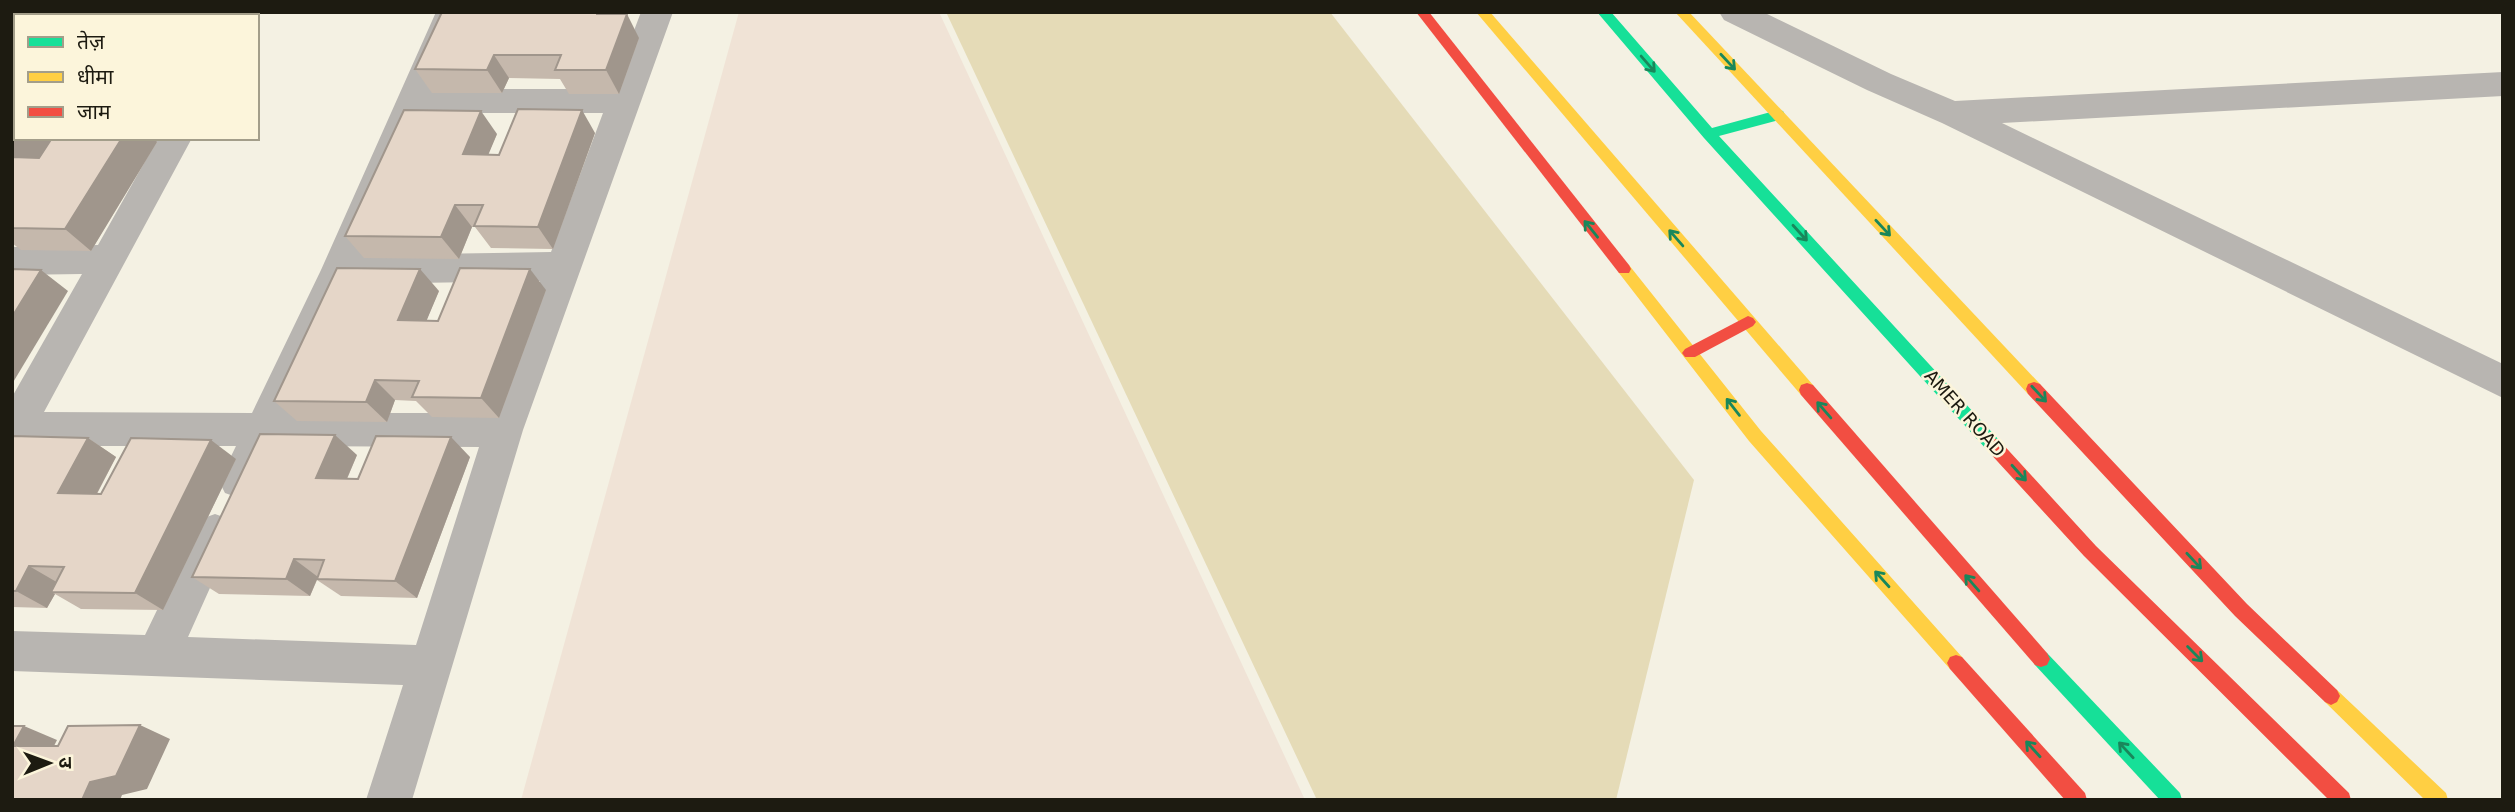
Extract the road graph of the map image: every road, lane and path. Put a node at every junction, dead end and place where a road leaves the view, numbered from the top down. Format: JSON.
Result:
{"nodes":[{"id":1,"x":452,"y":12,"type":"edge"},
{"id":2,"x":657,"y":12,"type":"edge"},
{"id":3,"x":1422,"y":12,"type":"edge"},
{"id":4,"x":1482,"y":12,"type":"edge"},
{"id":5,"x":1603,"y":12,"type":"edge"},
{"id":6,"x":1681,"y":12,"type":"edge"},
{"id":7,"x":1735,"y":12,"type":"edge"},
{"id":8,"x":2503,"y":84,"type":"edge"},
{"id":9,"x":412,"y":100,"type":"junction"},
{"id":10,"x":626,"y":101,"type":"junction"},
{"id":11,"x":1954,"y":114,"type":"junction"},
{"id":12,"x":1777,"y":115,"type":"junction"},
{"id":13,"x":1709,"y":134,"type":"junction"},
{"id":14,"x":174,"y":140,"type":"edge"},
{"id":15,"x":109,"y":260,"type":"junction"},
{"id":16,"x":12,"y":261,"type":"edge"},
{"id":17,"x":565,"y":266,"type":"junction"},
{"id":18,"x":339,"y":270,"type":"junction"},
{"id":19,"x":1748,"y":323,"type":"junction"},
{"id":20,"x":1690,"y":354,"type":"junction"},
{"id":21,"x":2503,"y":382,"type":"edge"},
{"id":22,"x":264,"y":429,"type":"junction"},
{"id":23,"x":505,"y":430,"type":"junction"},
{"id":24,"x":13,"y":431,"type":"edge"},
{"id":25,"x":12,"y":651,"type":"edge"},
{"id":26,"x":157,"y":657,"type":"junction"},
{"id":27,"x":430,"y":666,"type":"junction"},
{"id":28,"x":389,"y":800,"type":"edge"},
{"id":29,"x":2078,"y":800,"type":"edge"},
{"id":30,"x":2173,"y":800,"type":"edge"},
{"id":31,"x":2342,"y":800,"type":"edge"},
{"id":32,"x":2439,"y":800,"type":"edge"}],
"edges":[{"from":1,"to":9,"type":"street"},
{"from":2,"to":10,"type":"street"},
{"from":20,"to":3,"type":"main road","one_way":true},
{"from":19,"to":4,"type":"main road","one_way":true},
{"from":5,"to":13,"type":"main road","name":"AMER ROAD","one_way":true},
{"from":6,"to":12,"type":"main road","one_way":true},
{"from":7,"to":11,"type":"street"},
{"from":8,"to":11,"type":"street"},
{"from":9,"to":10,"type":"street"},
{"from":9,"to":18,"type":"street"},
{"from":10,"to":17,"type":"street"},
{"from":11,"to":21,"type":"street"},
{"from":12,"to":13,"type":"main road"},
{"from":12,"to":32,"type":"main road","one_way":true},
{"from":13,"to":31,"type":"main road","name":"AMER ROAD","one_way":true},
{"from":14,"to":15,"type":"street"},
{"from":15,"to":16,"type":"street"},
{"from":15,"to":24,"type":"street"},
{"from":17,"to":18,"type":"street"},
{"from":17,"to":23,"type":"street"},
{"from":18,"to":22,"type":"street"},
{"from":19,"to":20,"type":"main road"},
{"from":30,"to":19,"type":"main road","one_way":true},
{"from":29,"to":20,"type":"main road","one_way":true},
{"from":22,"to":23,"type":"street"},
{"from":22,"to":24,"type":"street"},
{"from":22,"to":26,"type":"street"},
{"from":23,"to":27,"type":"street"},
{"from":25,"to":26,"type":"street"},
{"from":26,"to":27,"type":"street"},
{"from":27,"to":28,"type":"street"}]}
